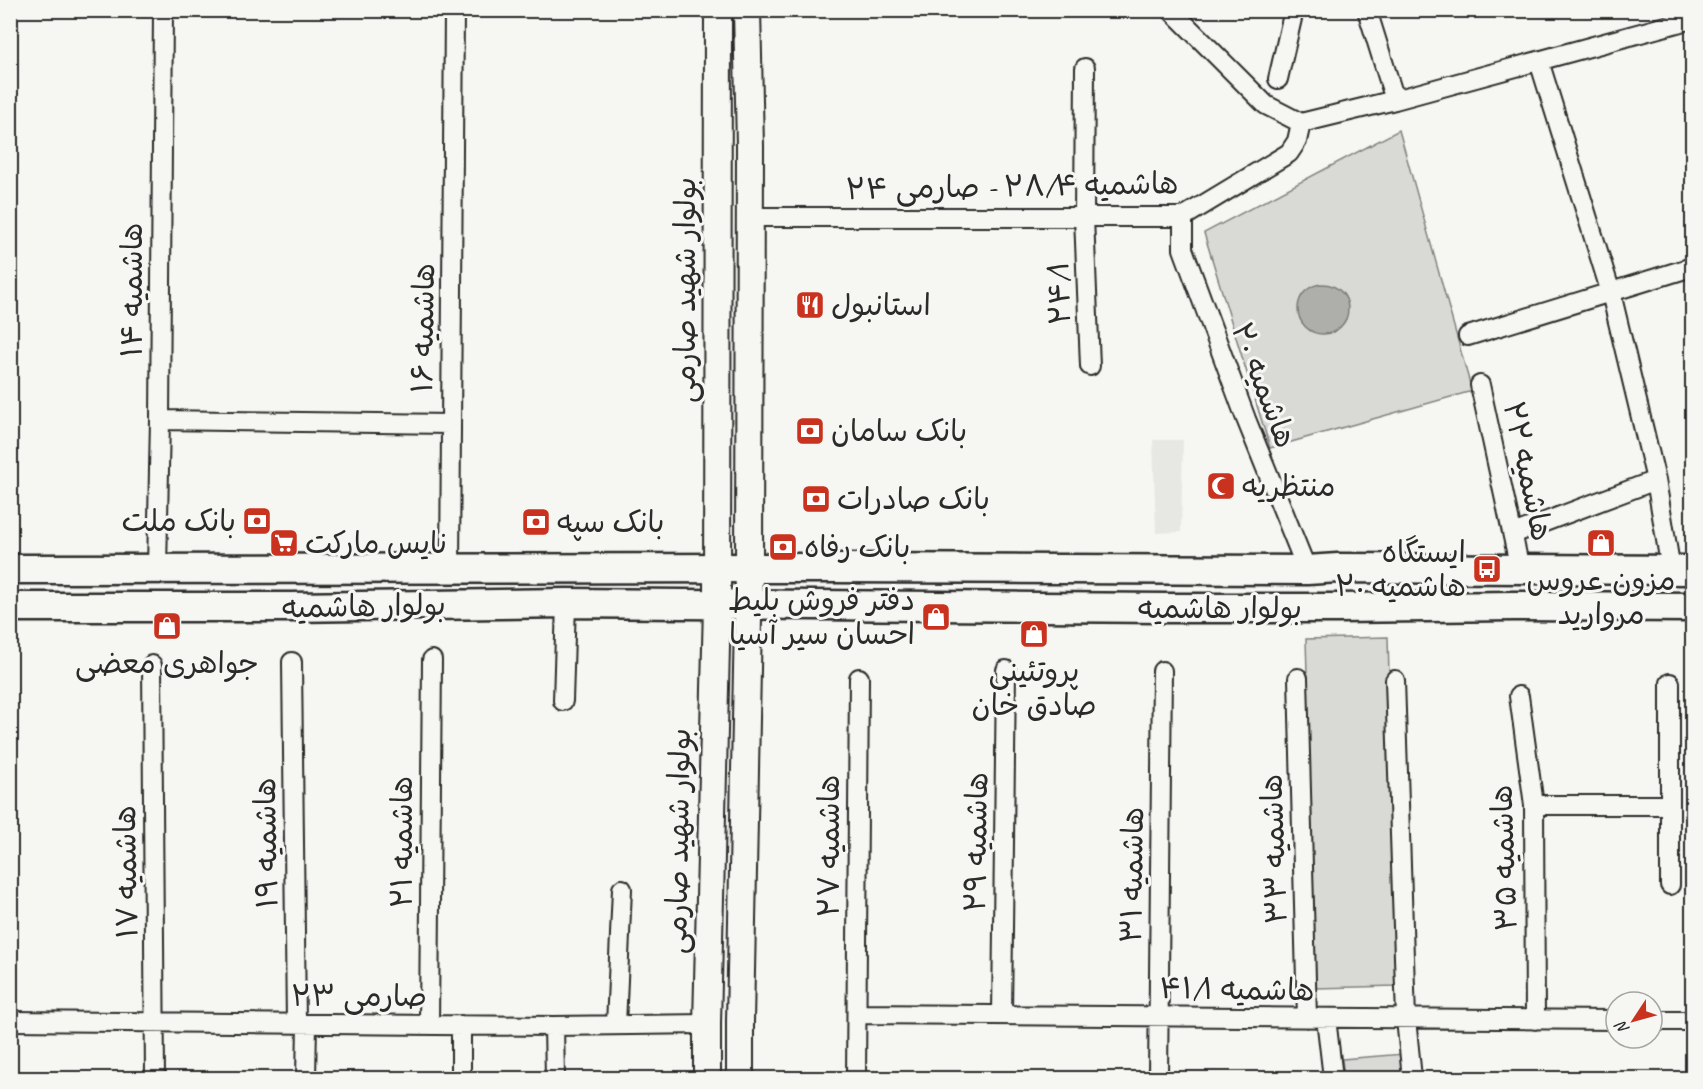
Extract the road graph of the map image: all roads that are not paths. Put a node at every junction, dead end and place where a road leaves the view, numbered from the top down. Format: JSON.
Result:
{"nodes":[{"id":1,"x":163,"y":10,"type":"edge"},
{"id":2,"x":454,"y":10,"type":"edge"},
{"id":3,"x":718,"y":10,"type":"edge"},
{"id":4,"x":747,"y":10,"type":"edge"},
{"id":5,"x":1171,"y":10,"type":"edge"},
{"id":6,"x":1294,"y":10,"type":"edge"},
{"id":7,"x":1367,"y":10,"type":"edge"},
{"id":8,"x":1692,"y":19,"type":"edge"},
{"id":9,"x":1539,"y":61,"type":"junction"},
{"id":10,"x":1085,"y":68,"type":"dead end"},
{"id":11,"x":718,"y":74,"type":"junction"},
{"id":12,"x":748,"y":75,"type":"junction"},
{"id":13,"x":1278,"y":80,"type":"dead end"},
{"id":14,"x":1395,"y":100,"type":"junction"},
{"id":15,"x":1301,"y":123,"type":"junction"},
{"id":16,"x":750,"y":217,"type":"junction"},
{"id":17,"x":1084,"y":217,"type":"junction"},
{"id":18,"x":1183,"y":217,"type":"junction"},
{"id":19,"x":1692,"y":267,"type":"edge"},
{"id":20,"x":1611,"y":293,"type":"junction"},
{"id":21,"x":1468,"y":336,"type":"dead end"},
{"id":22,"x":1090,"y":366,"type":"dead end"},
{"id":23,"x":1480,"y":385,"type":"dead end"},
{"id":24,"x":160,"y":420,"type":"junction"},
{"id":25,"x":450,"y":424,"type":"junction"},
{"id":26,"x":1656,"y":480,"type":"junction"},
{"id":27,"x":1512,"y":534,"type":"junction"},
{"id":28,"x":1338,"y":568,"type":"junction"},
{"id":29,"x":10,"y":569,"type":"edge"},
{"id":30,"x":55,"y":569,"type":"junction"},
{"id":31,"x":157,"y":569,"type":"junction"},
{"id":32,"x":450,"y":569,"type":"junction"},
{"id":33,"x":717,"y":569,"type":"junction"},
{"id":34,"x":749,"y":569,"type":"junction"},
{"id":35,"x":1520,"y":569,"type":"junction"},
{"id":36,"x":1307,"y":570,"type":"junction"},
{"id":37,"x":1682,"y":570,"type":"edge"},
{"id":38,"x":566,"y":603,"type":"junction"},
{"id":39,"x":717,"y":605,"type":"junction"},
{"id":40,"x":748,"y":606,"type":"junction"},
{"id":41,"x":10,"y":607,"type":"edge"},
{"id":42,"x":53,"y":607,"type":"junction"},
{"id":43,"x":1692,"y":607,"type":"edge"},
{"id":44,"x":1337,"y":608,"type":"junction"},
{"id":45,"x":432,"y":660,"type":"dead end"},
{"id":46,"x":292,"y":662,"type":"dead end"},
{"id":47,"x":152,"y":665,"type":"dead end"},
{"id":48,"x":1006,"y":670,"type":"dead end"},
{"id":49,"x":1162,"y":671,"type":"dead end"},
{"id":50,"x":859,"y":678,"type":"dead end"},
{"id":51,"x":1298,"y":678,"type":"dead end"},
{"id":52,"x":1395,"y":680,"type":"dead end"},
{"id":53,"x":1670,"y":684,"type":"dead end"},
{"id":54,"x":1519,"y":696,"type":"dead end"},
{"id":55,"x":563,"y":701,"type":"dead end"},
{"id":56,"x":1670,"y":805,"type":"junction"},
{"id":57,"x":1534,"y":806,"type":"junction"},
{"id":58,"x":1670,"y":885,"type":"dead end"},
{"id":59,"x":622,"y":889,"type":"dead end"},
{"id":60,"x":857,"y":1014,"type":"junction"},
{"id":61,"x":1002,"y":1015,"type":"junction"},
{"id":62,"x":1159,"y":1017,"type":"junction"},
{"id":63,"x":1306,"y":1018,"type":"junction"},
{"id":64,"x":1326,"y":1018,"type":"junction"},
{"id":65,"x":1406,"y":1019,"type":"junction"},
{"id":66,"x":1535,"y":1020,"type":"junction"},
{"id":67,"x":1604,"y":1020,"type":"edge"},
{"id":68,"x":10,"y":1021,"type":"edge"},
{"id":69,"x":1664,"y":1021,"type":"edge"},
{"id":70,"x":1692,"y":1021,"type":"edge"},
{"id":71,"x":156,"y":1023,"type":"junction"},
{"id":72,"x":302,"y":1024,"type":"junction"},
{"id":73,"x":707,"y":1024,"type":"junction"},
{"id":74,"x":429,"y":1025,"type":"junction"},
{"id":75,"x":461,"y":1025,"type":"junction"},
{"id":76,"x":616,"y":1025,"type":"junction"},
{"id":77,"x":554,"y":1026,"type":"junction"},
{"id":78,"x":155,"y":1078,"type":"edge"},
{"id":79,"x":306,"y":1078,"type":"edge"},
{"id":80,"x":461,"y":1078,"type":"edge"},
{"id":81,"x":555,"y":1078,"type":"edge"},
{"id":82,"x":707,"y":1078,"type":"edge"},
{"id":83,"x":740,"y":1078,"type":"edge"},
{"id":84,"x":856,"y":1078,"type":"edge"},
{"id":85,"x":1158,"y":1078,"type":"edge"},
{"id":86,"x":1333,"y":1078,"type":"edge"},
{"id":87,"x":1412,"y":1078,"type":"edge"}],
"edges":[{"from":1,"to":24,"type":"street","name":"هاشمیه ۱۴"},
{"from":2,"to":25,"type":"street","name":"هاشمیه ۱۶"},
{"from":3,"to":11,"type":"main road","name":"بولوار شهید صارمی"},
{"from":4,"to":12,"type":"main road"},
{"from":5,"to":15,"type":"street"},
{"from":6,"to":13,"type":"street"},
{"from":7,"to":14,"type":"street"},
{"from":8,"to":9,"type":"street"},
{"from":9,"to":14,"type":"street"},
{"from":9,"to":20,"type":"street"},
{"from":10,"to":17,"type":"street","name":"۲۴/۱"},
{"from":11,"to":12,"type":"main road"},
{"from":11,"to":33,"type":"main road","name":"بولوار شهید صارمی"},
{"from":12,"to":16,"type":"main road"},
{"from":14,"to":15,"type":"street"},
{"from":15,"to":18,"type":"street","name":"هاشمیه ۲۸/۴ - صارمی ۲۴"},
{"from":16,"to":17,"type":"street","name":"هاشمیه ۲۸/۴ - صارمی ۲۴"},
{"from":16,"to":34,"type":"main road"},
{"from":17,"to":18,"type":"street","name":"هاشمیه ۲۸/۴ - صارمی ۲۴"},
{"from":17,"to":22,"type":"street","name":"۲۴/۱"},
{"from":18,"to":36,"type":"street","name":"هاشمیه ۲۰"},
{"from":19,"to":20,"type":"street"},
{"from":20,"to":21,"type":"street"},
{"from":20,"to":26,"type":"street"},
{"from":23,"to":27,"type":"street","name":"هاشمیه ۲۲"},
{"from":24,"to":25,"type":"street"},
{"from":24,"to":31,"type":"street","name":"هاشمیه ۱۴"},
{"from":25,"to":32,"type":"street","name":"هاشمیه ۱۶"},
{"from":26,"to":27,"type":"street"},
{"from":26,"to":37,"type":"street"},
{"from":27,"to":35,"type":"street","name":"هاشمیه ۲۲"},
{"from":28,"to":35,"type":"main road","name":"بولوار هاشمیه"},
{"from":28,"to":36,"type":"main road","name":"بولوار هاشمیه"},
{"from":28,"to":44,"type":"main road"},
{"from":29,"to":30,"type":"main road","name":"بولوار هاشمیه"},
{"from":30,"to":31,"type":"main road","name":"بولوار هاشمیه"},
{"from":30,"to":42,"type":"main road"},
{"from":31,"to":32,"type":"main road","name":"بولوار هاشمیه"},
{"from":32,"to":33,"type":"main road","name":"بولوار هاشمیه"},
{"from":33,"to":34,"type":"main road","name":"بولوار هاشمیه"},
{"from":33,"to":39,"type":"main road","name":"بولوار شهید صارمی"},
{"from":34,"to":36,"type":"main road","name":"بولوار هاشمیه"},
{"from":34,"to":40,"type":"main road"},
{"from":35,"to":37,"type":"main road","name":"بولوار هاشمیه"},
{"from":38,"to":39,"type":"main road","name":"بولوار هاشمیه"},
{"from":38,"to":42,"type":"main road","name":"بولوار هاشمیه"},
{"from":38,"to":55,"type":"street"},
{"from":39,"to":40,"type":"main road","name":"بولوار هاشمیه"},
{"from":39,"to":73,"type":"main road","name":"بولوار شهید صارمی"},
{"from":40,"to":44,"type":"main road","name":"بولوار هاشمیه"},
{"from":40,"to":83,"type":"main road"},
{"from":41,"to":42,"type":"main road","name":"بولوار هاشمیه"},
{"from":43,"to":44,"type":"main road","name":"بولوار هاشمیه"},
{"from":45,"to":74,"type":"street","name":"هاشمیه ۲۱"},
{"from":46,"to":72,"type":"street","name":"هاشمیه ۱۹"},
{"from":47,"to":71,"type":"street","name":"هاشمیه ۱۷"},
{"from":48,"to":61,"type":"street","name":"هاشمیه ۲۹"},
{"from":49,"to":62,"type":"street","name":"هاشمیه ۳۱"},
{"from":50,"to":60,"type":"street","name":"هاشمیه ۲۷"},
{"from":51,"to":63,"type":"street","name":"هاشمیه ۳۳"},
{"from":52,"to":65,"type":"street"},
{"from":53,"to":56,"type":"street"},
{"from":54,"to":57,"type":"street","name":"هاشمیه ۳۵"},
{"from":56,"to":57,"type":"street"},
{"from":56,"to":58,"type":"street"},
{"from":57,"to":66,"type":"street","name":"هاشمیه ۳۵"},
{"from":59,"to":76,"type":"street"},
{"from":60,"to":61,"type":"street","name":"هاشمیه ۴۱/۱"},
{"from":60,"to":84,"type":"street","name":"هاشمیه ۲۷"},
{"from":61,"to":62,"type":"street","name":"هاشمیه ۴۱/۱"},
{"from":62,"to":63,"type":"street","name":"هاشمیه ۴۱/۱"},
{"from":62,"to":85,"type":"street","name":"هاشمیه ۳۱"},
{"from":63,"to":64,"type":"street","name":"هاشمیه ۴۱/۱"},
{"from":64,"to":65,"type":"street","name":"هاشمیه ۴۱/۱"},
{"from":64,"to":86,"type":"street"},
{"from":65,"to":66,"type":"street","name":"هاشمیه ۴۱/۱"},
{"from":65,"to":87,"type":"street"},
{"from":66,"to":67,"type":"street","name":"هاشمیه ۴۱/۱"},
{"from":68,"to":71,"type":"street","name":"صارمی ۲۳"},
{"from":69,"to":70,"type":"street"},
{"from":71,"to":72,"type":"street","name":"صارمی ۲۳"},
{"from":71,"to":78,"type":"street","name":"هاشمیه ۱۷"},
{"from":72,"to":74,"type":"street","name":"صارمی ۲۳"},
{"from":72,"to":79,"type":"street","name":"هاشمیه ۱۹"},
{"from":73,"to":76,"type":"street","name":"صارمی ۲۳"},
{"from":73,"to":82,"type":"main road","name":"بولوار شهید صارمی"},
{"from":74,"to":75,"type":"street","name":"صارمی ۲۳"},
{"from":75,"to":77,"type":"street","name":"صارمی ۲۳"},
{"from":75,"to":80,"type":"street"},
{"from":76,"to":77,"type":"street","name":"صارمی ۲۳"},
{"from":77,"to":81,"type":"street"}]}
